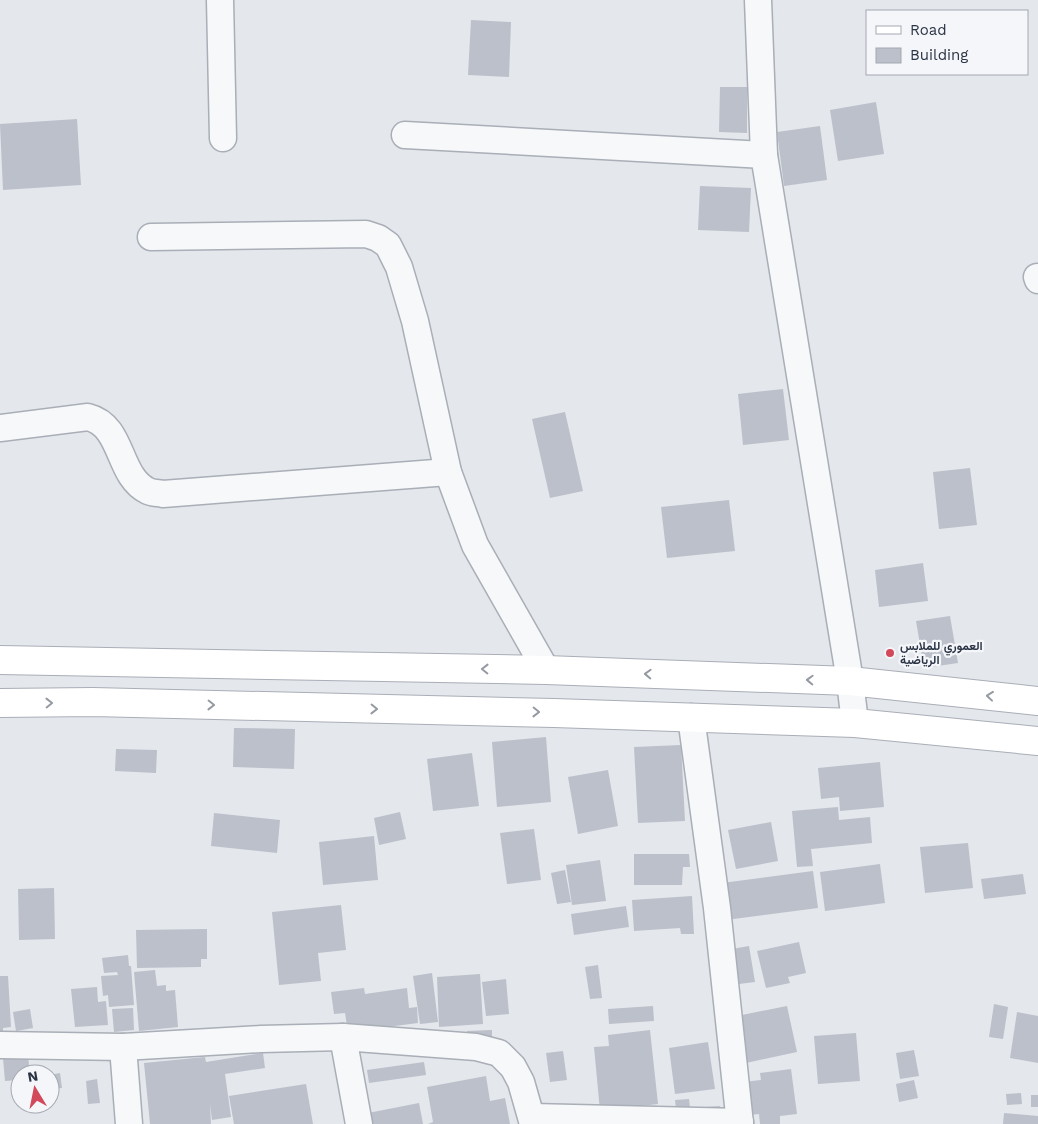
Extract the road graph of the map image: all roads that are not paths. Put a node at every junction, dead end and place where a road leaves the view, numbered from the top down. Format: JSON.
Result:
{"nodes":[{"id":1,"x":220,"y":0,"type":"edge"},
{"id":2,"x":758,"y":0,"type":"edge"},
{"id":3,"x":405,"y":135,"type":"dead end"},
{"id":4,"x":223,"y":138,"type":"dead end"},
{"id":5,"x":764,"y":156,"type":"junction"},
{"id":6,"x":151,"y":237,"type":"dead end"},
{"id":7,"x":0,"y":428,"type":"edge"},
{"id":8,"x":448,"y":472,"type":"junction"},
{"id":9,"x":0,"y":660,"type":"edge"},
{"id":10,"x":546,"y":670,"type":"junction"},
{"id":11,"x":850,"y":681,"type":"junction"},
{"id":12,"x":1038,"y":701,"type":"edge"},
{"id":13,"x":0,"y":703,"type":"edge"},
{"id":14,"x":690,"y":717,"type":"junction"},
{"id":15,"x":855,"y":723,"type":"junction"},
{"id":16,"x":1038,"y":741,"type":"edge"},
{"id":17,"x":343,"y":1037,"type":"junction"},
{"id":18,"x":0,"y":1045,"type":"edge"},
{"id":19,"x":123,"y":1047,"type":"junction"},
{"id":20,"x":532,"y":1120,"type":"edge"},
{"id":21,"x":740,"y":1123,"type":"edge"},
{"id":22,"x":129,"y":1124,"type":"edge"},
{"id":23,"x":359,"y":1124,"type":"edge"}],
"edges":[{"from":1,"to":4,"type":"street"},
{"from":2,"to":5,"type":"street"},
{"from":3,"to":5,"type":"street"},
{"from":5,"to":11,"type":"street"},
{"from":6,"to":8,"type":"street"},
{"from":7,"to":8,"type":"street"},
{"from":8,"to":10,"type":"street"},
{"from":10,"to":9,"type":"main road","one_way":true},
{"from":11,"to":10,"type":"main road","one_way":true},
{"from":12,"to":11,"type":"main road","one_way":true},
{"from":11,"to":15,"type":"street"},
{"from":13,"to":14,"type":"main road","one_way":true},
{"from":14,"to":15,"type":"main road"},
{"from":14,"to":21,"type":"street"},
{"from":15,"to":16,"type":"main road"},
{"from":17,"to":19,"type":"street"},
{"from":17,"to":20,"type":"street"},
{"from":17,"to":23,"type":"street"},
{"from":18,"to":19,"type":"street"},
{"from":19,"to":22,"type":"street"},
{"from":20,"to":21,"type":"street"}]}
